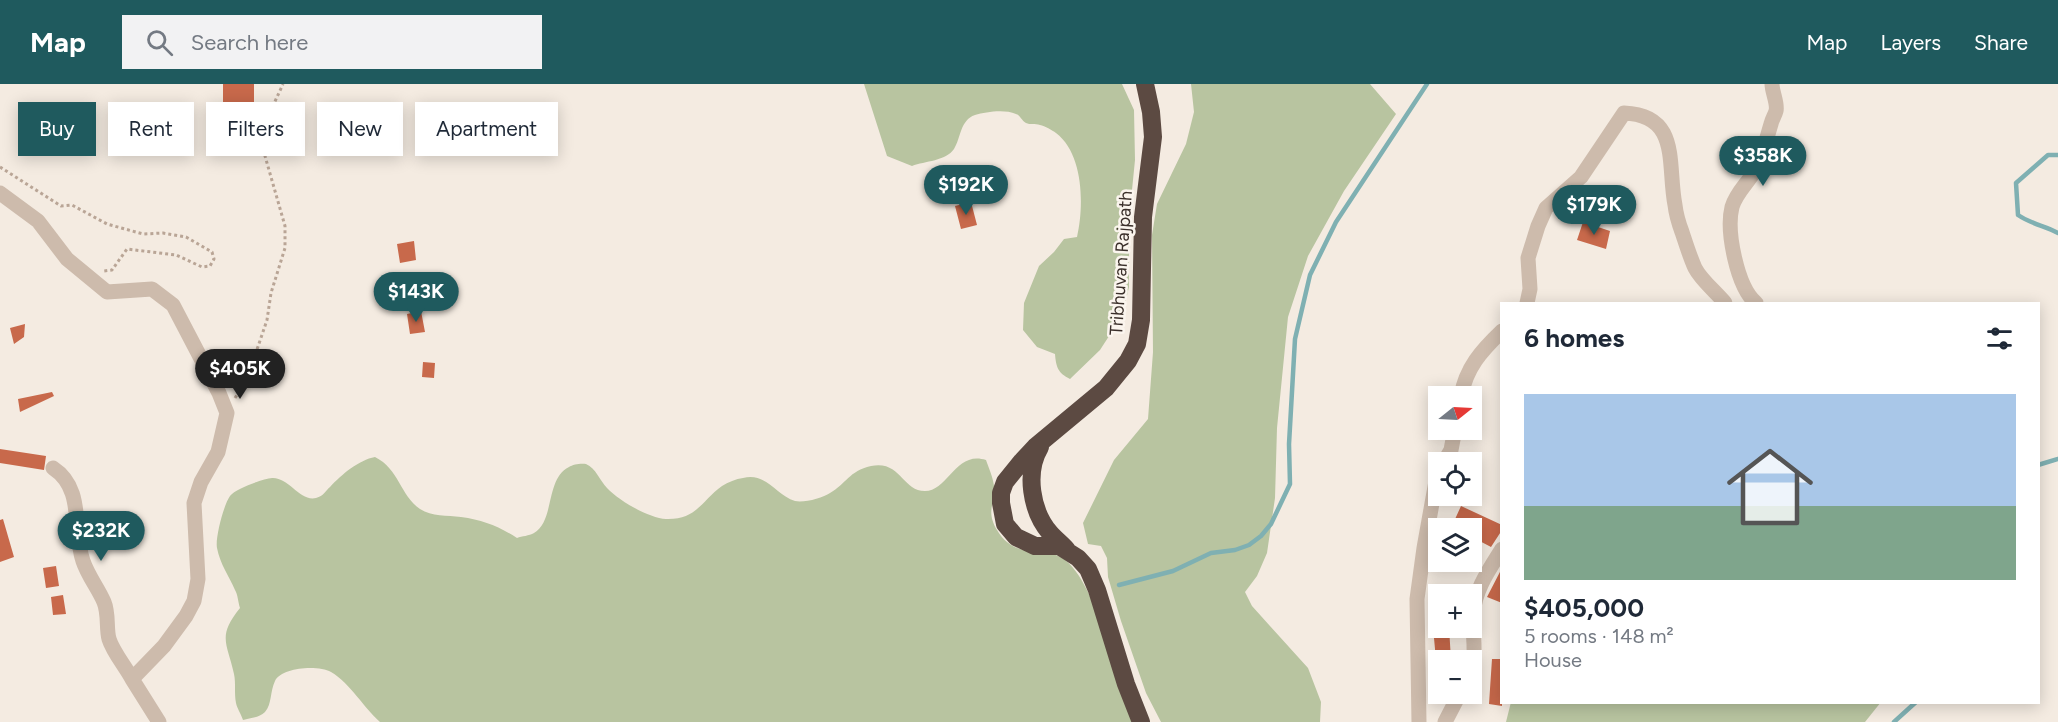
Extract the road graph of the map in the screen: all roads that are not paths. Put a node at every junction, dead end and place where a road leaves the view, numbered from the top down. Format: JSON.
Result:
{"nodes":[{"id":1,"x":1145,"y":84,"type":"edge"},
{"id":2,"x":1772,"y":84,"type":"edge"},
{"id":3,"x":0,"y":193,"type":"edge"},
{"id":4,"x":1527,"y":302,"type":"edge"},
{"id":5,"x":1724,"y":302,"type":"edge"},
{"id":6,"x":1755,"y":302,"type":"edge"},
{"id":7,"x":1500,"y":333,"type":"edge"},
{"id":8,"x":1464,"y":386,"type":"edge"},
{"id":9,"x":1045,"y":438,"type":"junction"},
{"id":10,"x":53,"y":468,"type":"dead end"},
{"id":11,"x":1432,"y":506,"type":"edge"},
{"id":12,"x":1069,"y":551,"type":"junction"},
{"id":13,"x":1500,"y":552,"type":"edge"},
{"id":14,"x":1475,"y":650,"type":"edge"},
{"id":15,"x":132,"y":679,"type":"junction"},
{"id":16,"x":1454,"y":704,"type":"edge"},
{"id":17,"x":159,"y":722,"type":"edge"},
{"id":18,"x":1141,"y":722,"type":"edge"},
{"id":19,"x":1419,"y":722,"type":"edge"},
{"id":20,"x":1445,"y":722,"type":"edge"}],
"edges":[{"from":1,"to":9,"type":"highway","name":"Tribhuvan Rajpath"},
{"from":2,"to":6,"type":"street"},
{"from":3,"to":15,"type":"street"},
{"from":4,"to":5,"type":"street"},
{"from":7,"to":8,"type":"street"},
{"from":9,"to":12,"type":"highway"},
{"from":9,"to":12,"type":"highway","name":"Tribhuvan Rajpath"},
{"from":10,"to":15,"type":"street"},
{"from":11,"to":19,"type":"street"},
{"from":12,"to":18,"type":"highway"},
{"from":13,"to":14,"type":"street"},
{"from":15,"to":17,"type":"street"},
{"from":16,"to":20,"type":"street"}]}
